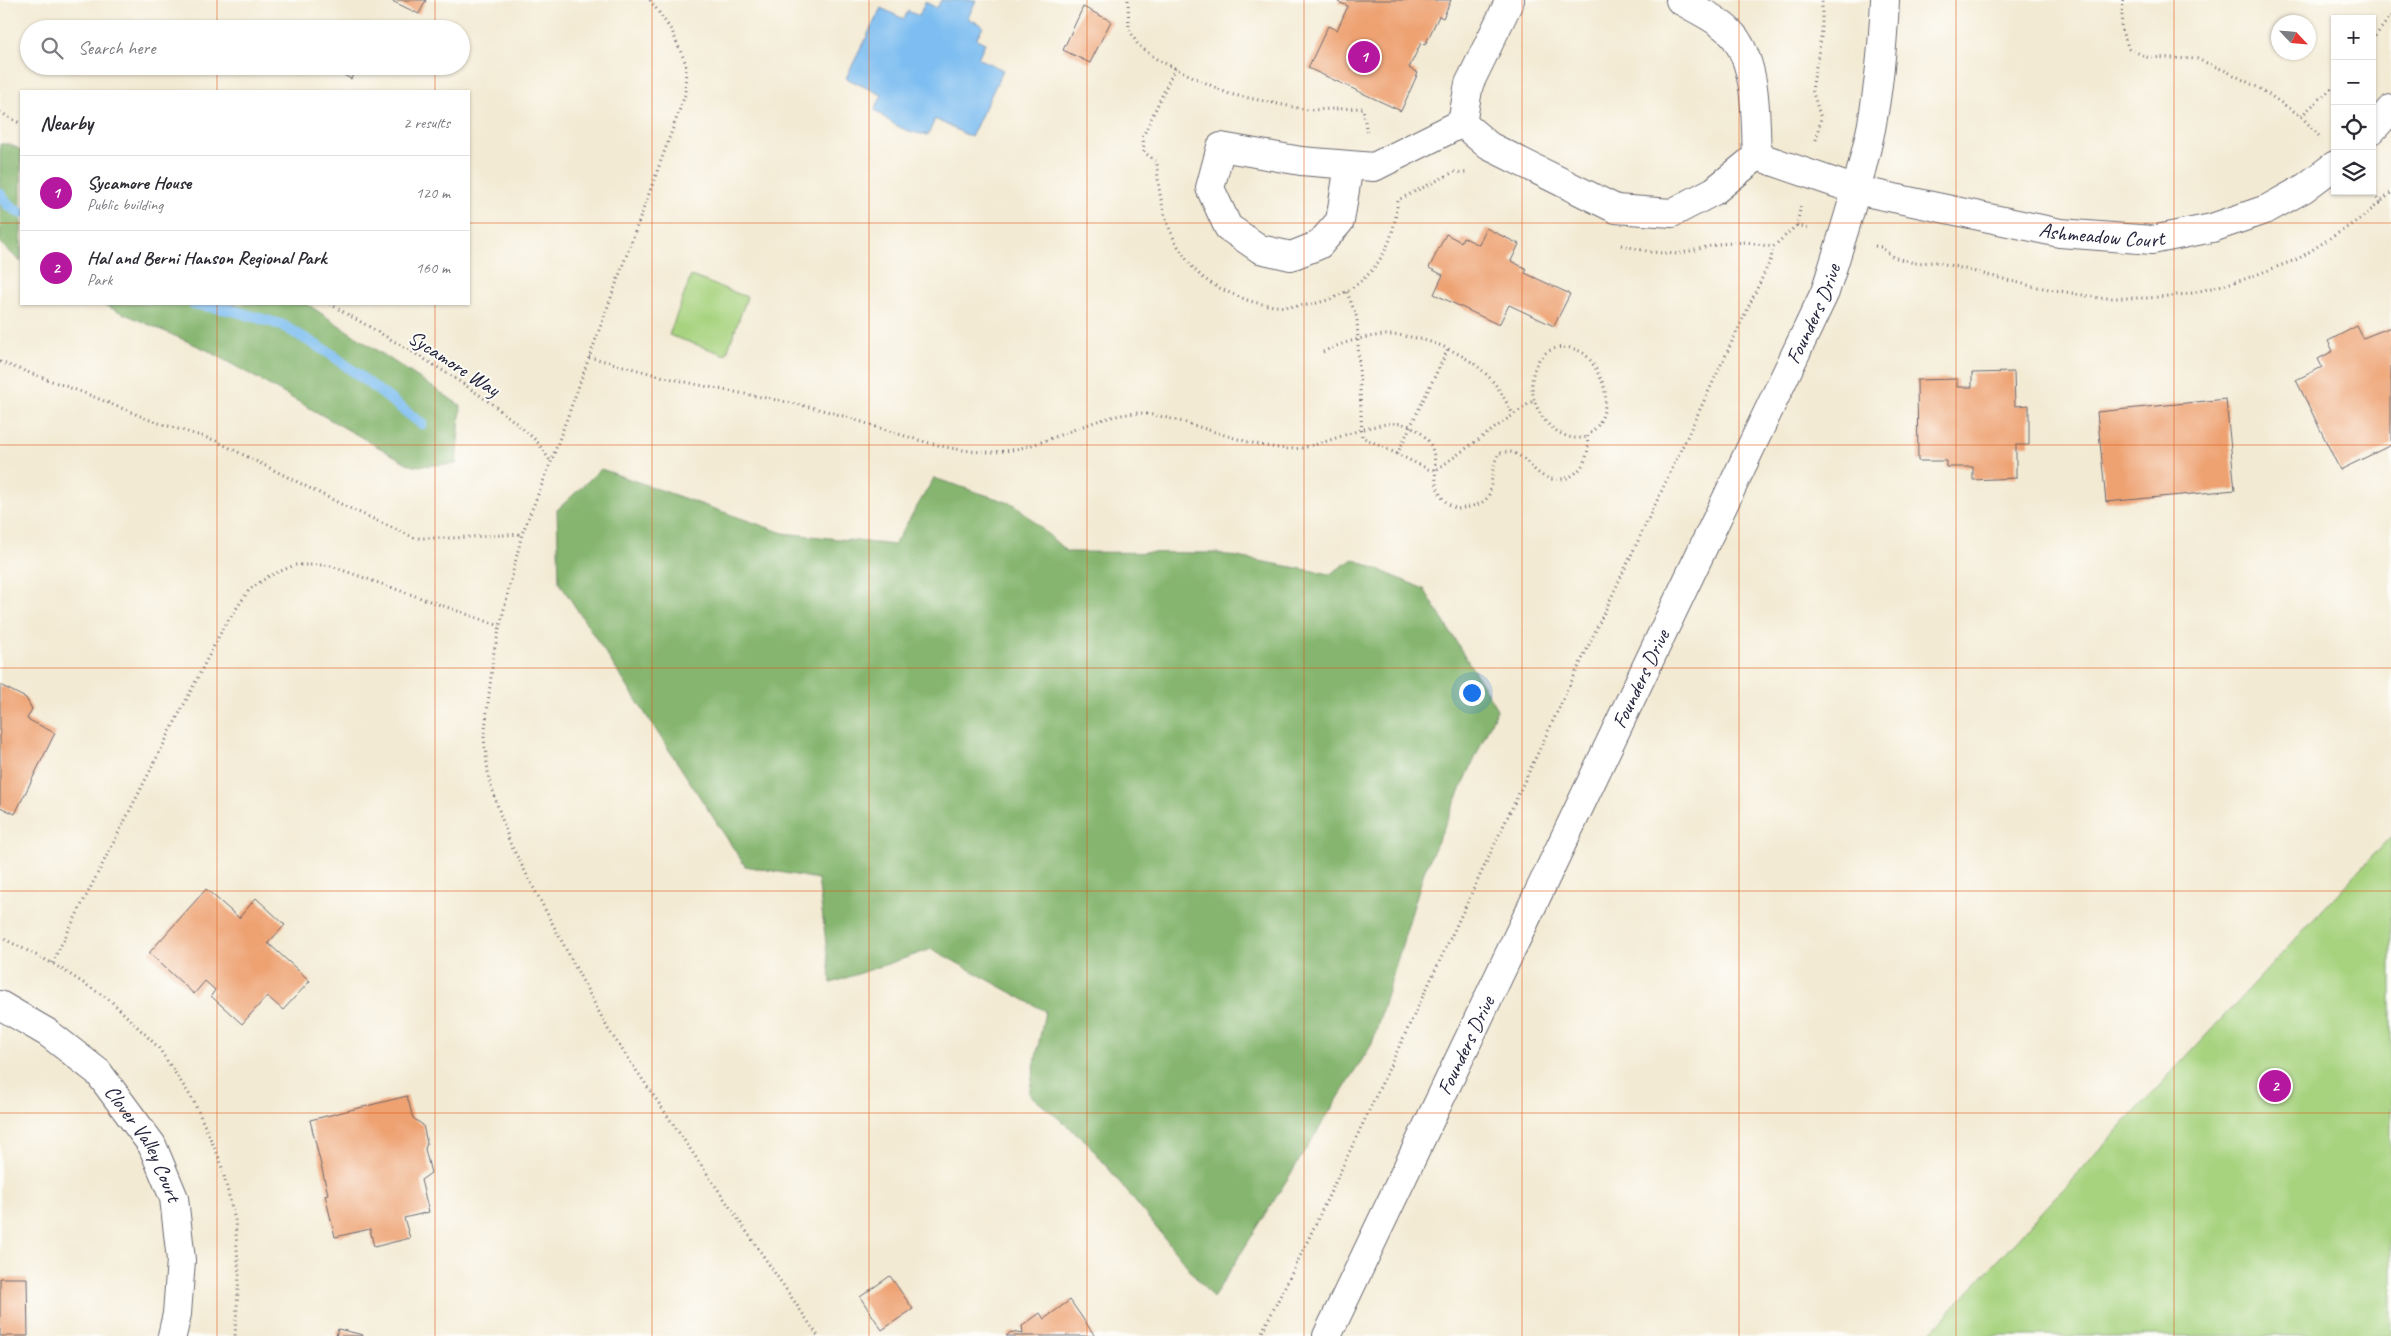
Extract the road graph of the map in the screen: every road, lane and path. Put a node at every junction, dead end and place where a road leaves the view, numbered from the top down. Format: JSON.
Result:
{"nodes":[{"id":1,"x":650,"y":0,"type":"edge"},
{"id":2,"x":1128,"y":0,"type":"edge"},
{"id":3,"x":1510,"y":0,"type":"edge"},
{"id":4,"x":1680,"y":0,"type":"edge"},
{"id":5,"x":1822,"y":0,"type":"edge"},
{"id":6,"x":1885,"y":0,"type":"edge"},
{"id":7,"x":2123,"y":0,"type":"edge"},
{"id":8,"x":2391,"y":16,"type":"edge"},
{"id":9,"x":2376,"y":35,"type":"edge"},
{"id":10,"x":1175,"y":68,"type":"junction"},
{"id":11,"x":2331,"y":89,"type":"edge"},
{"id":12,"x":2391,"y":109,"type":"edge"},
{"id":13,"x":0,"y":112,"type":"edge"},
{"id":14,"x":2301,"y":116,"type":"junction"},
{"id":15,"x":20,"y":123,"type":"edge"},
{"id":16,"x":1462,"y":123,"type":"junction"},
{"id":17,"x":2376,"y":126,"type":"edge"},
{"id":18,"x":1367,"y":139,"type":"dead end"},
{"id":19,"x":2323,"y":141,"type":"dead end"},
{"id":20,"x":1757,"y":156,"type":"junction"},
{"id":21,"x":1349,"y":165,"type":"junction"},
{"id":22,"x":2331,"y":168,"type":"edge"},
{"id":23,"x":1807,"y":174,"type":"junction"},
{"id":24,"x":1478,"y":177,"type":"dead end"},
{"id":25,"x":1856,"y":190,"type":"junction"},
{"id":26,"x":2374,"y":195,"type":"edge"},
{"id":27,"x":2381,"y":202,"type":"dead end"},
{"id":28,"x":1613,"y":241,"type":"dead end"},
{"id":29,"x":1773,"y":247,"type":"junction"},
{"id":30,"x":1347,"y":292,"type":"junction"},
{"id":31,"x":332,"y":305,"type":"edge"},
{"id":32,"x":1359,"y":340,"type":"junction"},
{"id":33,"x":1448,"y":349,"type":"junction"},
{"id":34,"x":1323,"y":352,"type":"dead end"},
{"id":35,"x":589,"y":357,"type":"junction"},
{"id":36,"x":0,"y":362,"type":"edge"},
{"id":37,"x":1534,"y":400,"type":"junction"},
{"id":38,"x":1513,"y":414,"type":"junction"},
{"id":39,"x":1411,"y":427,"type":"junction"},
{"id":40,"x":1361,"y":431,"type":"junction"},
{"id":41,"x":1588,"y":437,"type":"junction"},
{"id":42,"x":1397,"y":454,"type":"junction"},
{"id":43,"x":550,"y":462,"type":"junction"},
{"id":44,"x":1436,"y":470,"type":"junction"},
{"id":45,"x":522,"y":534,"type":"junction"},
{"id":46,"x":500,"y":626,"type":"junction"},
{"id":47,"x":52,"y":963,"type":"dead end"},
{"id":48,"x":0,"y":1005,"type":"edge"},
{"id":49,"x":172,"y":1336,"type":"edge"},
{"id":50,"x":818,"y":1336,"type":"edge"},
{"id":51,"x":1260,"y":1336,"type":"edge"},
{"id":52,"x":1327,"y":1336,"type":"edge"}],
"edges":[{"from":1,"to":35,"type":"path"},
{"from":2,"to":10,"type":"path"},
{"from":3,"to":16,"type":"street"},
{"from":4,"to":20,"type":"street"},
{"from":5,"to":23,"type":"path"},
{"from":6,"to":25,"type":"street","name":"Founders Drive"},
{"from":7,"to":14,"type":"path"},
{"from":8,"to":9,"type":"path"},
{"from":10,"to":18,"type":"path"},
{"from":10,"to":30,"type":"path"},
{"from":11,"to":14,"type":"path"},
{"from":12,"to":17,"type":"street"},
{"from":13,"to":15,"type":"path"},
{"from":14,"to":19,"type":"path"},
{"from":16,"to":20,"type":"street"},
{"from":16,"to":21,"type":"street"},
{"from":20,"to":23,"type":"street","name":"Ashmeadow Court"},
{"from":21,"to":21,"type":"street"},
{"from":22,"to":25,"type":"street","name":"Ashmeadow Court"},
{"from":23,"to":25,"type":"street","name":"Ashmeadow Court"},
{"from":23,"to":29,"type":"path"},
{"from":24,"to":30,"type":"path"},
{"from":25,"to":52,"type":"street","name":"Founders Drive"},
{"from":26,"to":27,"type":"path"},
{"from":28,"to":29,"type":"path"},
{"from":29,"to":51,"type":"path"},
{"from":30,"to":32,"type":"path"},
{"from":31,"to":43,"type":"path","name":"Sycamore Way"},
{"from":32,"to":33,"type":"path"},
{"from":32,"to":34,"type":"path"},
{"from":32,"to":40,"type":"path"},
{"from":33,"to":38,"type":"path"},
{"from":33,"to":39,"type":"path"},
{"from":35,"to":40,"type":"path"},
{"from":35,"to":43,"type":"path"},
{"from":36,"to":45,"type":"path"},
{"from":37,"to":38,"type":"path"},
{"from":37,"to":41,"type":"path"},
{"from":37,"to":41,"type":"path"},
{"from":38,"to":44,"type":"path"},
{"from":39,"to":40,"type":"path"},
{"from":39,"to":42,"type":"path"},
{"from":39,"to":44,"type":"path"},
{"from":40,"to":42,"type":"path"},
{"from":41,"to":44,"type":"path"},
{"from":42,"to":44,"type":"path"},
{"from":43,"to":45,"type":"path"},
{"from":45,"to":46,"type":"path"},
{"from":46,"to":47,"type":"path"},
{"from":46,"to":50,"type":"path"},
{"from":48,"to":49,"type":"street","name":"Clover Valley Court"}]}
